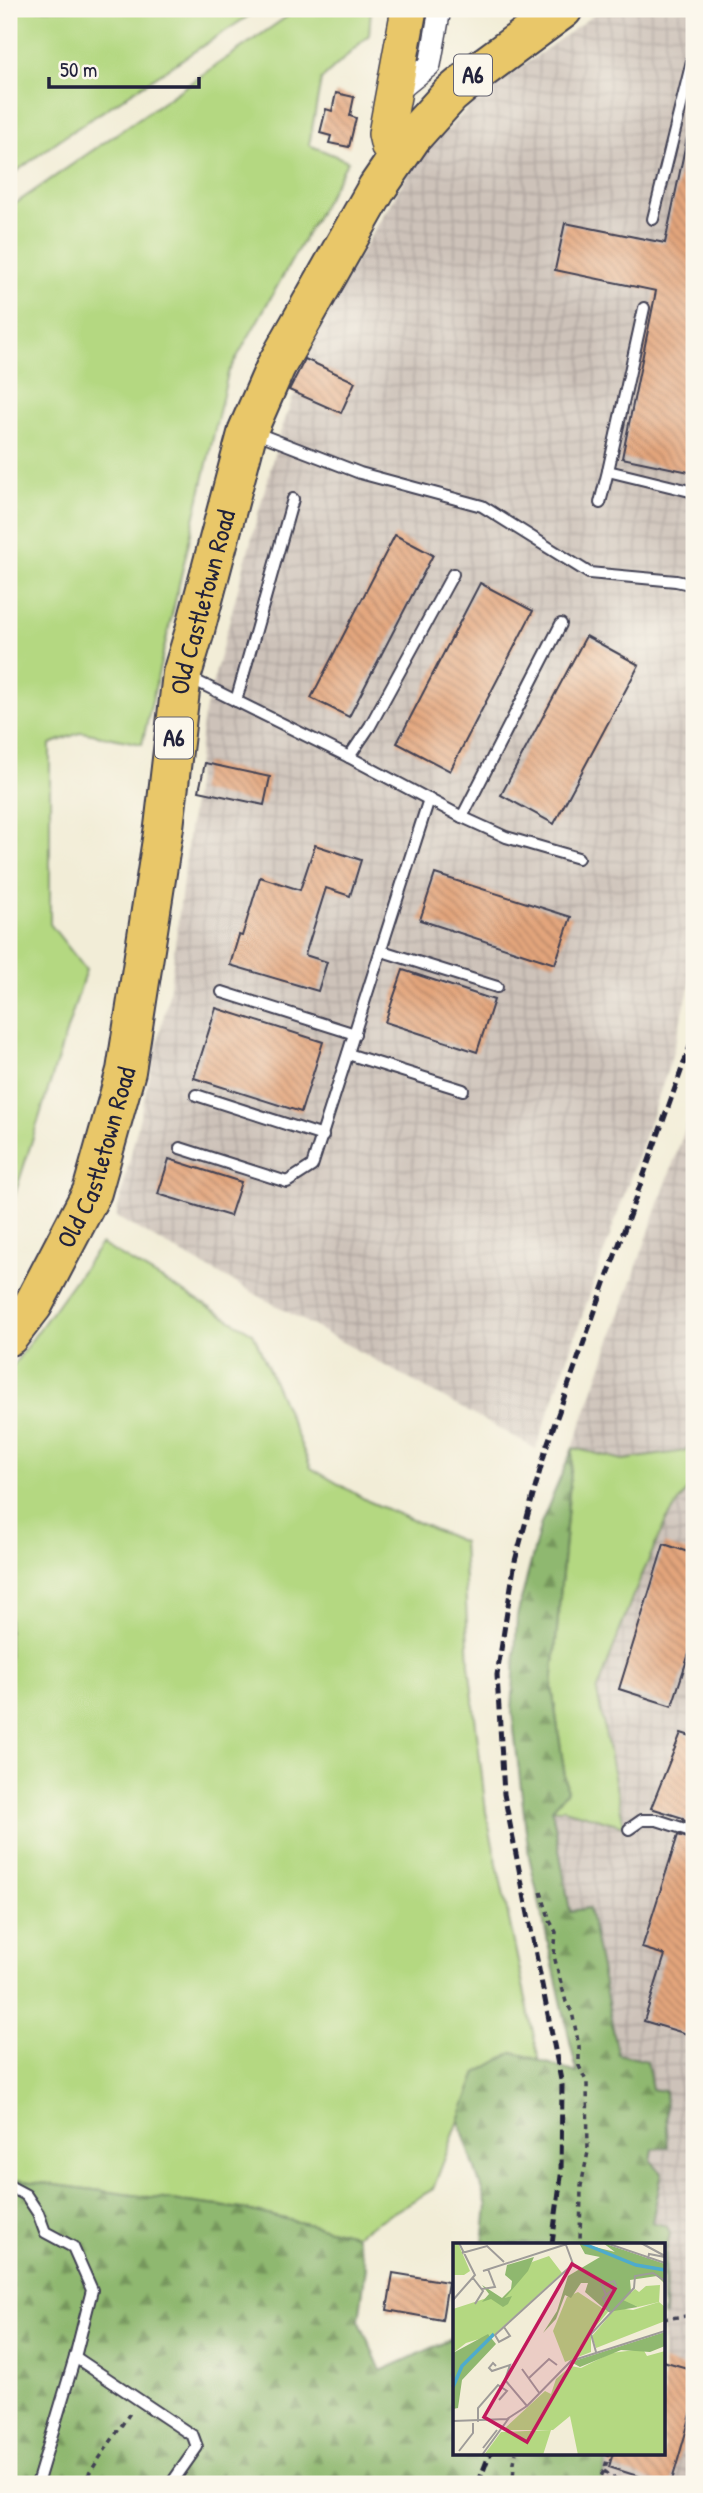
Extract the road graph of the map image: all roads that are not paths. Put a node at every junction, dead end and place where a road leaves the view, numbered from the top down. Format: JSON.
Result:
{"nodes":[{"id":1,"x":409,"y":9,"type":"edge"},
{"id":2,"x":440,"y":9,"type":"edge"},
{"id":3,"x":563,"y":9,"type":"edge"},
{"id":4,"x":694,"y":53,"type":"edge"},
{"id":5,"x":393,"y":96,"type":"junction"},
{"id":6,"x":397,"y":156,"type":"junction"},
{"id":7,"x":653,"y":219,"type":"dead end"},
{"id":8,"x":644,"y":308,"type":"dead end"},
{"id":9,"x":248,"y":430,"type":"junction"},
{"id":10,"x":608,"y":471,"type":"junction"},
{"id":11,"x":694,"y":492,"type":"edge"},
{"id":12,"x":293,"y":499,"type":"dead end"},
{"id":13,"x":600,"y":503,"type":"dead end"},
{"id":14,"x":453,"y":574,"type":"dead end"},
{"id":15,"x":694,"y":585,"type":"edge"},
{"id":16,"x":561,"y":624,"type":"dead end"},
{"id":17,"x":182,"y":674,"type":"junction"},
{"id":18,"x":236,"y":701,"type":"junction"},
{"id":19,"x":349,"y":757,"type":"junction"},
{"id":20,"x":429,"y":799,"type":"junction"},
{"id":21,"x":462,"y":817,"type":"junction"},
{"id":22,"x":578,"y":858,"type":"dead end"},
{"id":23,"x":382,"y":951,"type":"junction"},
{"id":24,"x":497,"y":987,"type":"dead end"},
{"id":25,"x":222,"y":992,"type":"dead end"},
{"id":26,"x":355,"y":1034,"type":"junction"},
{"id":27,"x":348,"y":1054,"type":"junction"},
{"id":28,"x":463,"y":1090,"type":"dead end"},
{"id":29,"x":196,"y":1095,"type":"dead end"},
{"id":30,"x":323,"y":1136,"type":"junction"},
{"id":31,"x":180,"y":1148,"type":"dead end"},
{"id":32,"x":9,"y":1336,"type":"edge"},
{"id":33,"x":629,"y":1829,"type":"dead end"},
{"id":34,"x":694,"y":1832,"type":"edge"},
{"id":35,"x":9,"y":2186,"type":"edge"},
{"id":36,"x":75,"y":2357,"type":"junction"},
{"id":37,"x":37,"y":2484,"type":"edge"},
{"id":38,"x":171,"y":2484,"type":"edge"}],
"edges":[{"from":1,"to":5,"type":"main road"},
{"from":2,"to":5,"type":"street"},
{"from":3,"to":6,"type":"highway","number":"A6"},
{"from":4,"to":7,"type":"lane"},
{"from":5,"to":6,"type":"main road"},
{"from":6,"to":9,"type":"highway","name":"Old Castletown Road","number":"A6"},
{"from":8,"to":10,"type":"lane"},
{"from":9,"to":15,"type":"lane"},
{"from":9,"to":17,"type":"highway","name":"Old Castletown Road","number":"A6"},
{"from":10,"to":11,"type":"lane"},
{"from":10,"to":13,"type":"lane"},
{"from":12,"to":18,"type":"lane"},
{"from":14,"to":19,"type":"lane"},
{"from":16,"to":21,"type":"lane"},
{"from":17,"to":18,"type":"lane"},
{"from":17,"to":32,"type":"highway","name":"Old Castletown Road","number":"A6"},
{"from":18,"to":19,"type":"lane"},
{"from":19,"to":20,"type":"lane"},
{"from":20,"to":21,"type":"lane"},
{"from":20,"to":23,"type":"lane"},
{"from":21,"to":22,"type":"lane"},
{"from":23,"to":24,"type":"lane"},
{"from":23,"to":26,"type":"lane"},
{"from":25,"to":26,"type":"lane"},
{"from":26,"to":27,"type":"lane"},
{"from":27,"to":28,"type":"lane"},
{"from":27,"to":30,"type":"lane"},
{"from":29,"to":30,"type":"lane"},
{"from":30,"to":31,"type":"lane"},
{"from":33,"to":34,"type":"lane"},
{"from":35,"to":36,"type":"lane"},
{"from":36,"to":37,"type":"lane"},
{"from":36,"to":38,"type":"lane"}]}
